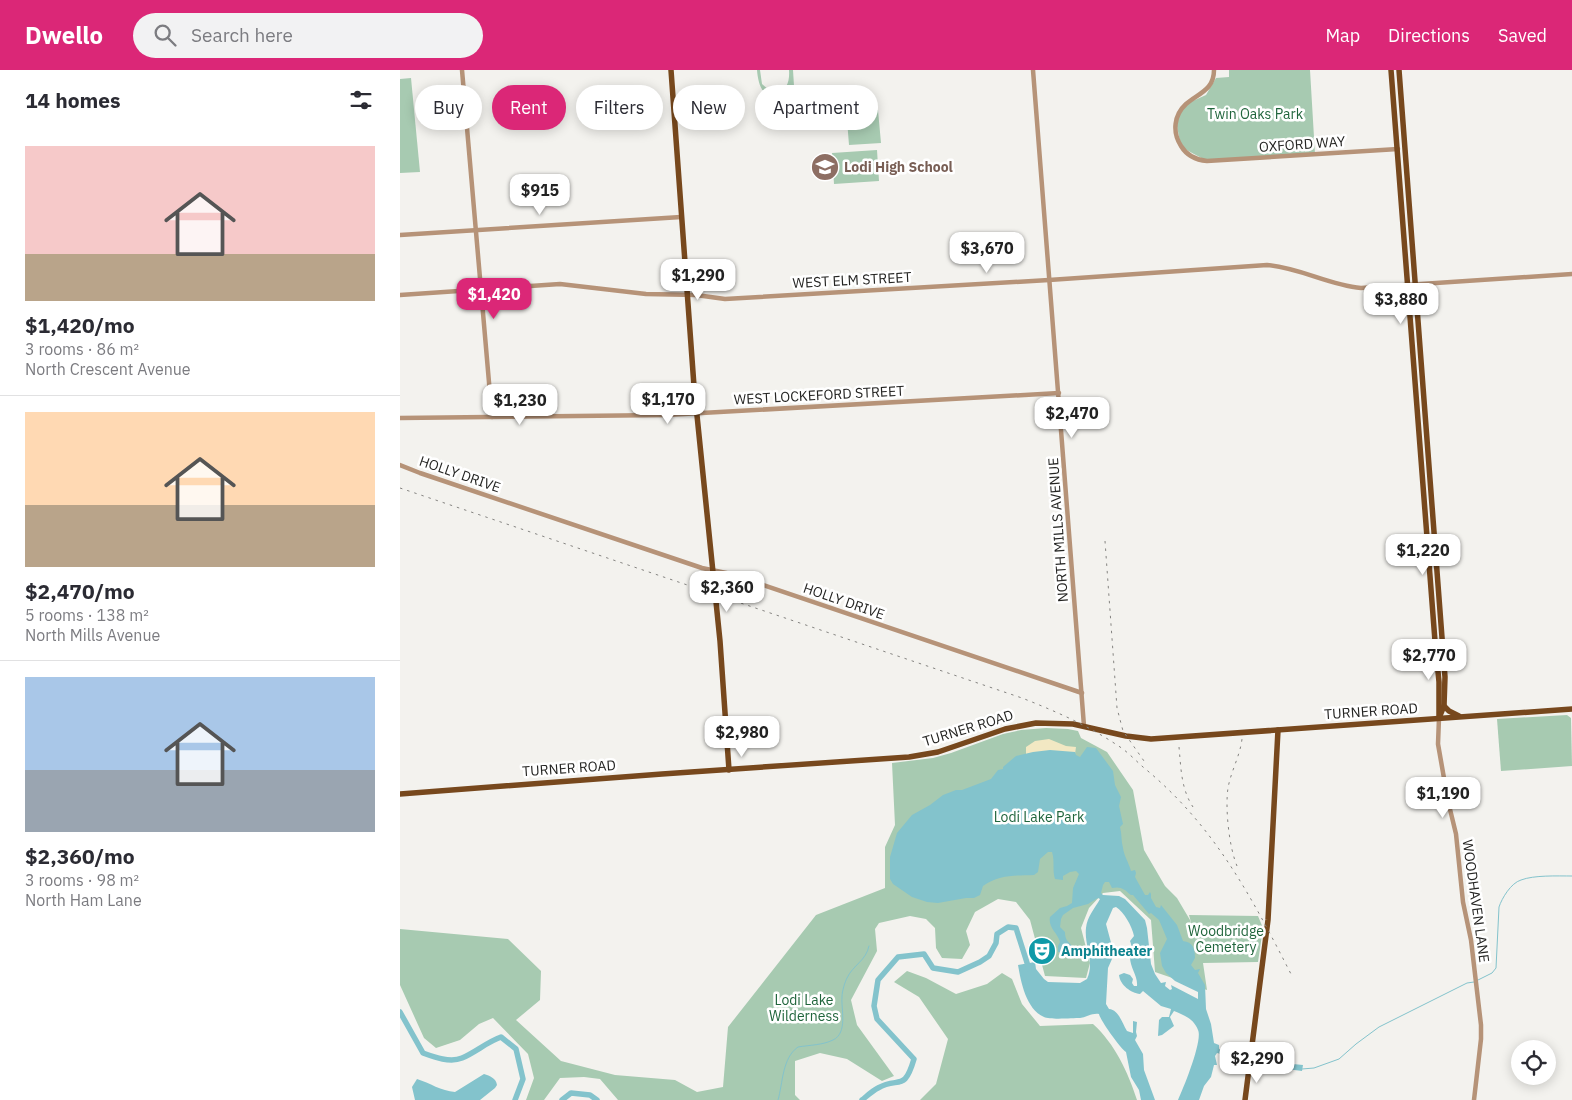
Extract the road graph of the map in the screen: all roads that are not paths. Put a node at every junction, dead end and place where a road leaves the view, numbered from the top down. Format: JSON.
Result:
{"nodes":[{"id":1,"x":462,"y":70,"type":"edge"},
{"id":2,"x":671,"y":70,"type":"edge"},
{"id":3,"x":1033,"y":70,"type":"edge"},
{"id":4,"x":1214,"y":70,"type":"edge"},
{"id":5,"x":1391,"y":70,"type":"edge"},
{"id":6,"x":1399,"y":70,"type":"edge"},
{"id":7,"x":1398,"y":149,"type":"junction"},
{"id":8,"x":1407,"y":179,"type":"junction"},
{"id":9,"x":681,"y":217,"type":"junction"},
{"id":10,"x":477,"y":227,"type":"junction"},
{"id":11,"x":400,"y":235,"type":"edge"},
{"id":12,"x":1572,"y":274,"type":"edge"},
{"id":13,"x":1049,"y":280,"type":"junction"},
{"id":14,"x":1411,"y":285,"type":"junction"},
{"id":15,"x":481,"y":289,"type":"junction"},
{"id":16,"x":687,"y":294,"type":"junction"},
{"id":17,"x":400,"y":295,"type":"edge"},
{"id":18,"x":1059,"y":393,"type":"junction"},
{"id":19,"x":697,"y":414,"type":"junction"},
{"id":20,"x":492,"y":417,"type":"junction"},
{"id":21,"x":400,"y":418,"type":"edge"},
{"id":22,"x":400,"y":465,"type":"edge"},
{"id":23,"x":712,"y":571,"type":"junction"},
{"id":24,"x":1434,"y":578,"type":"junction"},
{"id":25,"x":1082,"y":693,"type":"junction"},
{"id":26,"x":1444,"y":706,"type":"junction"},
{"id":27,"x":1572,"y":709,"type":"edge"},
{"id":28,"x":1461,"y":717,"type":"junction"},
{"id":29,"x":1439,"y":718,"type":"junction"},
{"id":30,"x":1084,"y":726,"type":"junction"},
{"id":31,"x":1278,"y":730,"type":"junction"},
{"id":32,"x":729,"y":770,"type":"junction"},
{"id":33,"x":400,"y":794,"type":"edge"},
{"id":34,"x":1245,"y":1100,"type":"edge"},
{"id":35,"x":1474,"y":1100,"type":"edge"}],
"edges":[{"from":1,"to":10,"type":"street"},
{"from":2,"to":9,"type":"main road"},
{"from":3,"to":13,"type":"street","name":"NORTH MILLS AVENUE"},
{"from":4,"to":7,"type":"street","name":"OXFORD WAY"},
{"from":5,"to":7,"type":"main road"},
{"from":6,"to":8,"type":"main road"},
{"from":7,"to":8,"type":"main road"},
{"from":7,"to":14,"type":"main road"},
{"from":8,"to":14,"type":"main road"},
{"from":9,"to":10,"type":"street"},
{"from":9,"to":16,"type":"main road"},
{"from":10,"to":11,"type":"street"},
{"from":10,"to":15,"type":"street"},
{"from":12,"to":14,"type":"street","name":"WEST ELM STREET"},
{"from":13,"to":14,"type":"street","name":"WEST ELM STREET"},
{"from":13,"to":16,"type":"street","name":"WEST ELM STREET"},
{"from":13,"to":18,"type":"street","name":"NORTH MILLS AVENUE"},
{"from":14,"to":24,"type":"main road"},
{"from":14,"to":24,"type":"main road"},
{"from":15,"to":16,"type":"street","name":"WEST ELM STREET"},
{"from":15,"to":17,"type":"street","name":"WEST ELM STREET"},
{"from":15,"to":20,"type":"street"},
{"from":16,"to":19,"type":"main road"},
{"from":18,"to":19,"type":"street","name":"WEST LOCKEFORD STREET"},
{"from":18,"to":25,"type":"street","name":"NORTH MILLS AVENUE"},
{"from":19,"to":20,"type":"street","name":"WEST LOCKEFORD STREET"},
{"from":19,"to":23,"type":"main road"},
{"from":20,"to":21,"type":"street","name":"WEST LOCKEFORD STREET"},
{"from":22,"to":23,"type":"street","name":"HOLLY DRIVE"},
{"from":23,"to":25,"type":"street","name":"HOLLY DRIVE"},
{"from":23,"to":32,"type":"main road"},
{"from":24,"to":26,"type":"main road"},
{"from":24,"to":29,"type":"main road"},
{"from":25,"to":30,"type":"street","name":"NORTH MILLS AVENUE"},
{"from":26,"to":28,"type":"main road"},
{"from":26,"to":29,"type":"main road"},
{"from":27,"to":28,"type":"main road","name":"TURNER ROAD"},
{"from":28,"to":29,"type":"main road","name":"TURNER ROAD"},
{"from":29,"to":31,"type":"main road","name":"TURNER ROAD"},
{"from":29,"to":35,"type":"street","name":"WOODHAVEN LANE"},
{"from":30,"to":31,"type":"main road","name":"TURNER ROAD"},
{"from":30,"to":32,"type":"main road","name":"TURNER ROAD"},
{"from":31,"to":34,"type":"main road"},
{"from":32,"to":33,"type":"main road","name":"TURNER ROAD"}]}
